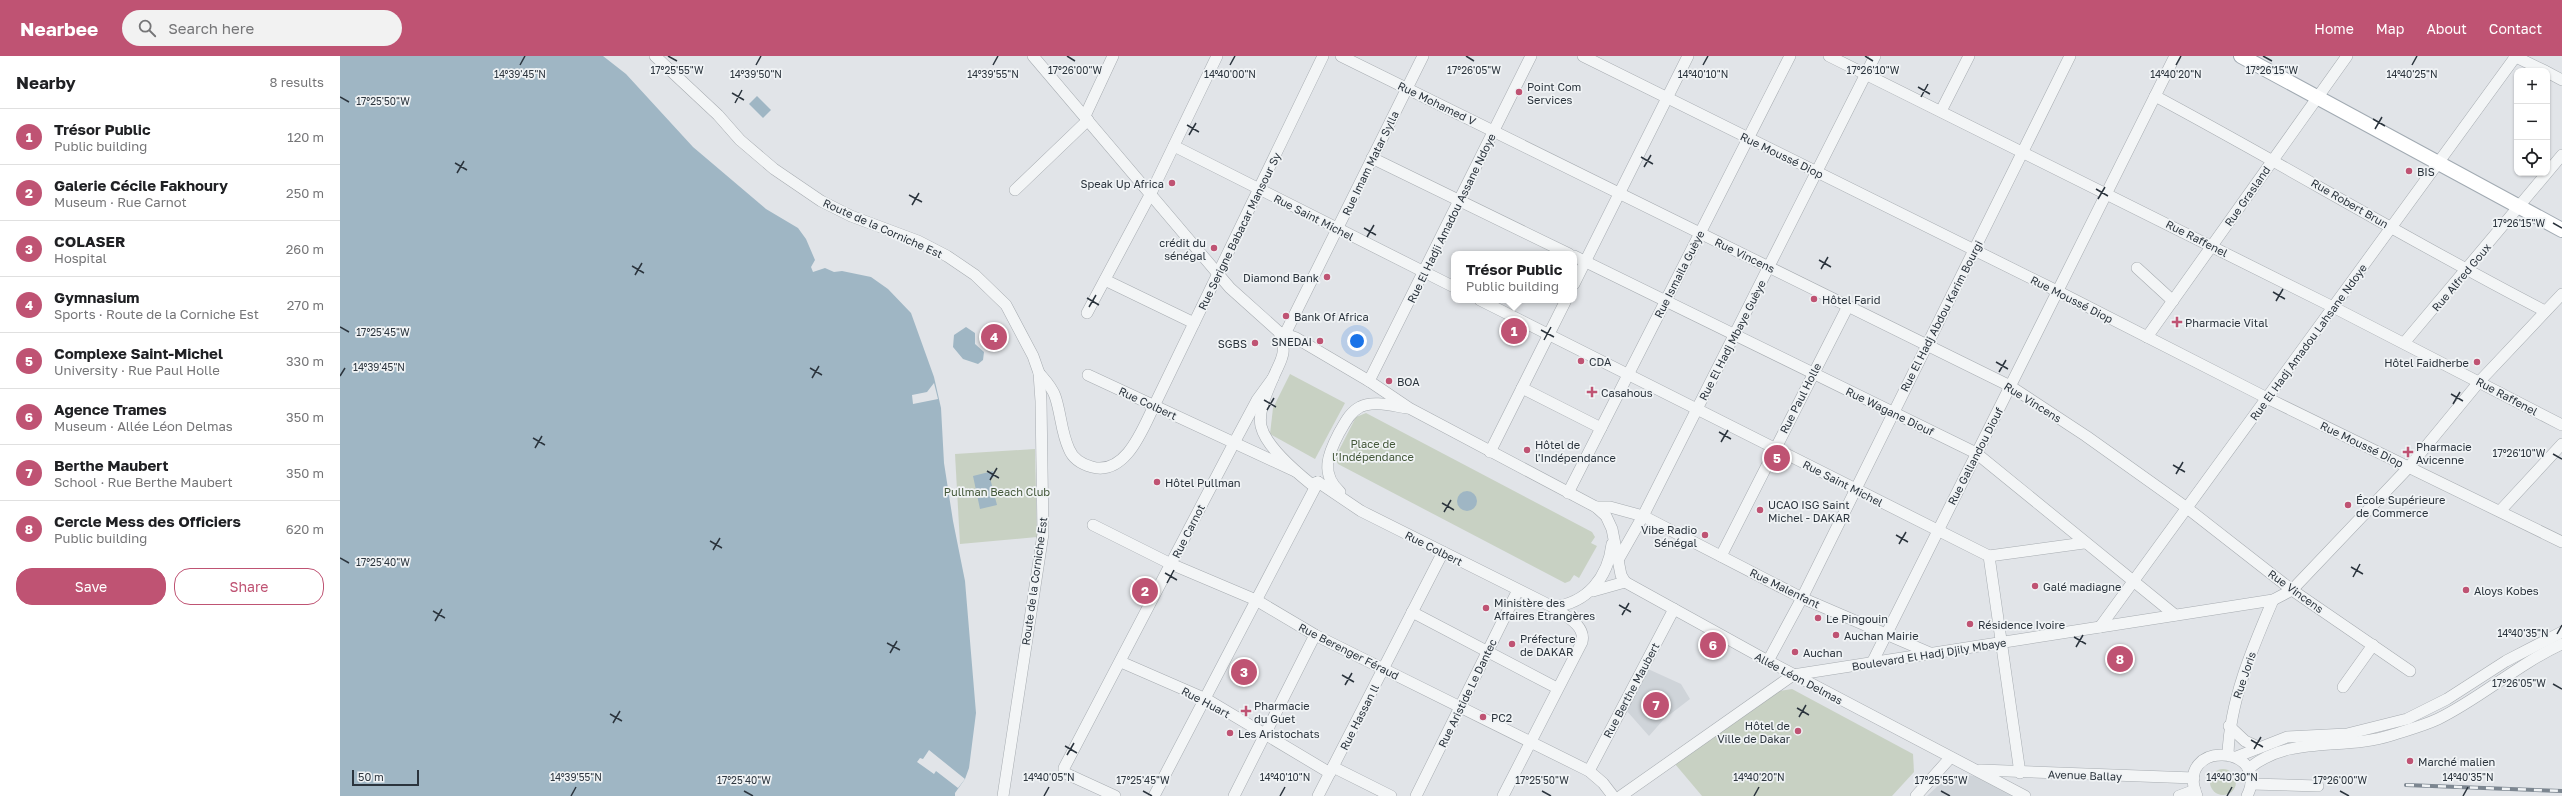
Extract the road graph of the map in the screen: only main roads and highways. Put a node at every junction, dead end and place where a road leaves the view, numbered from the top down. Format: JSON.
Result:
{"nodes":[{"id":1,"x":2250,"y":58,"type":"edge"},
{"id":2,"x":2562,"y":230,"type":"edge"}],
"edges":[{"from":1,"to":2,"type":"main road"}]}
